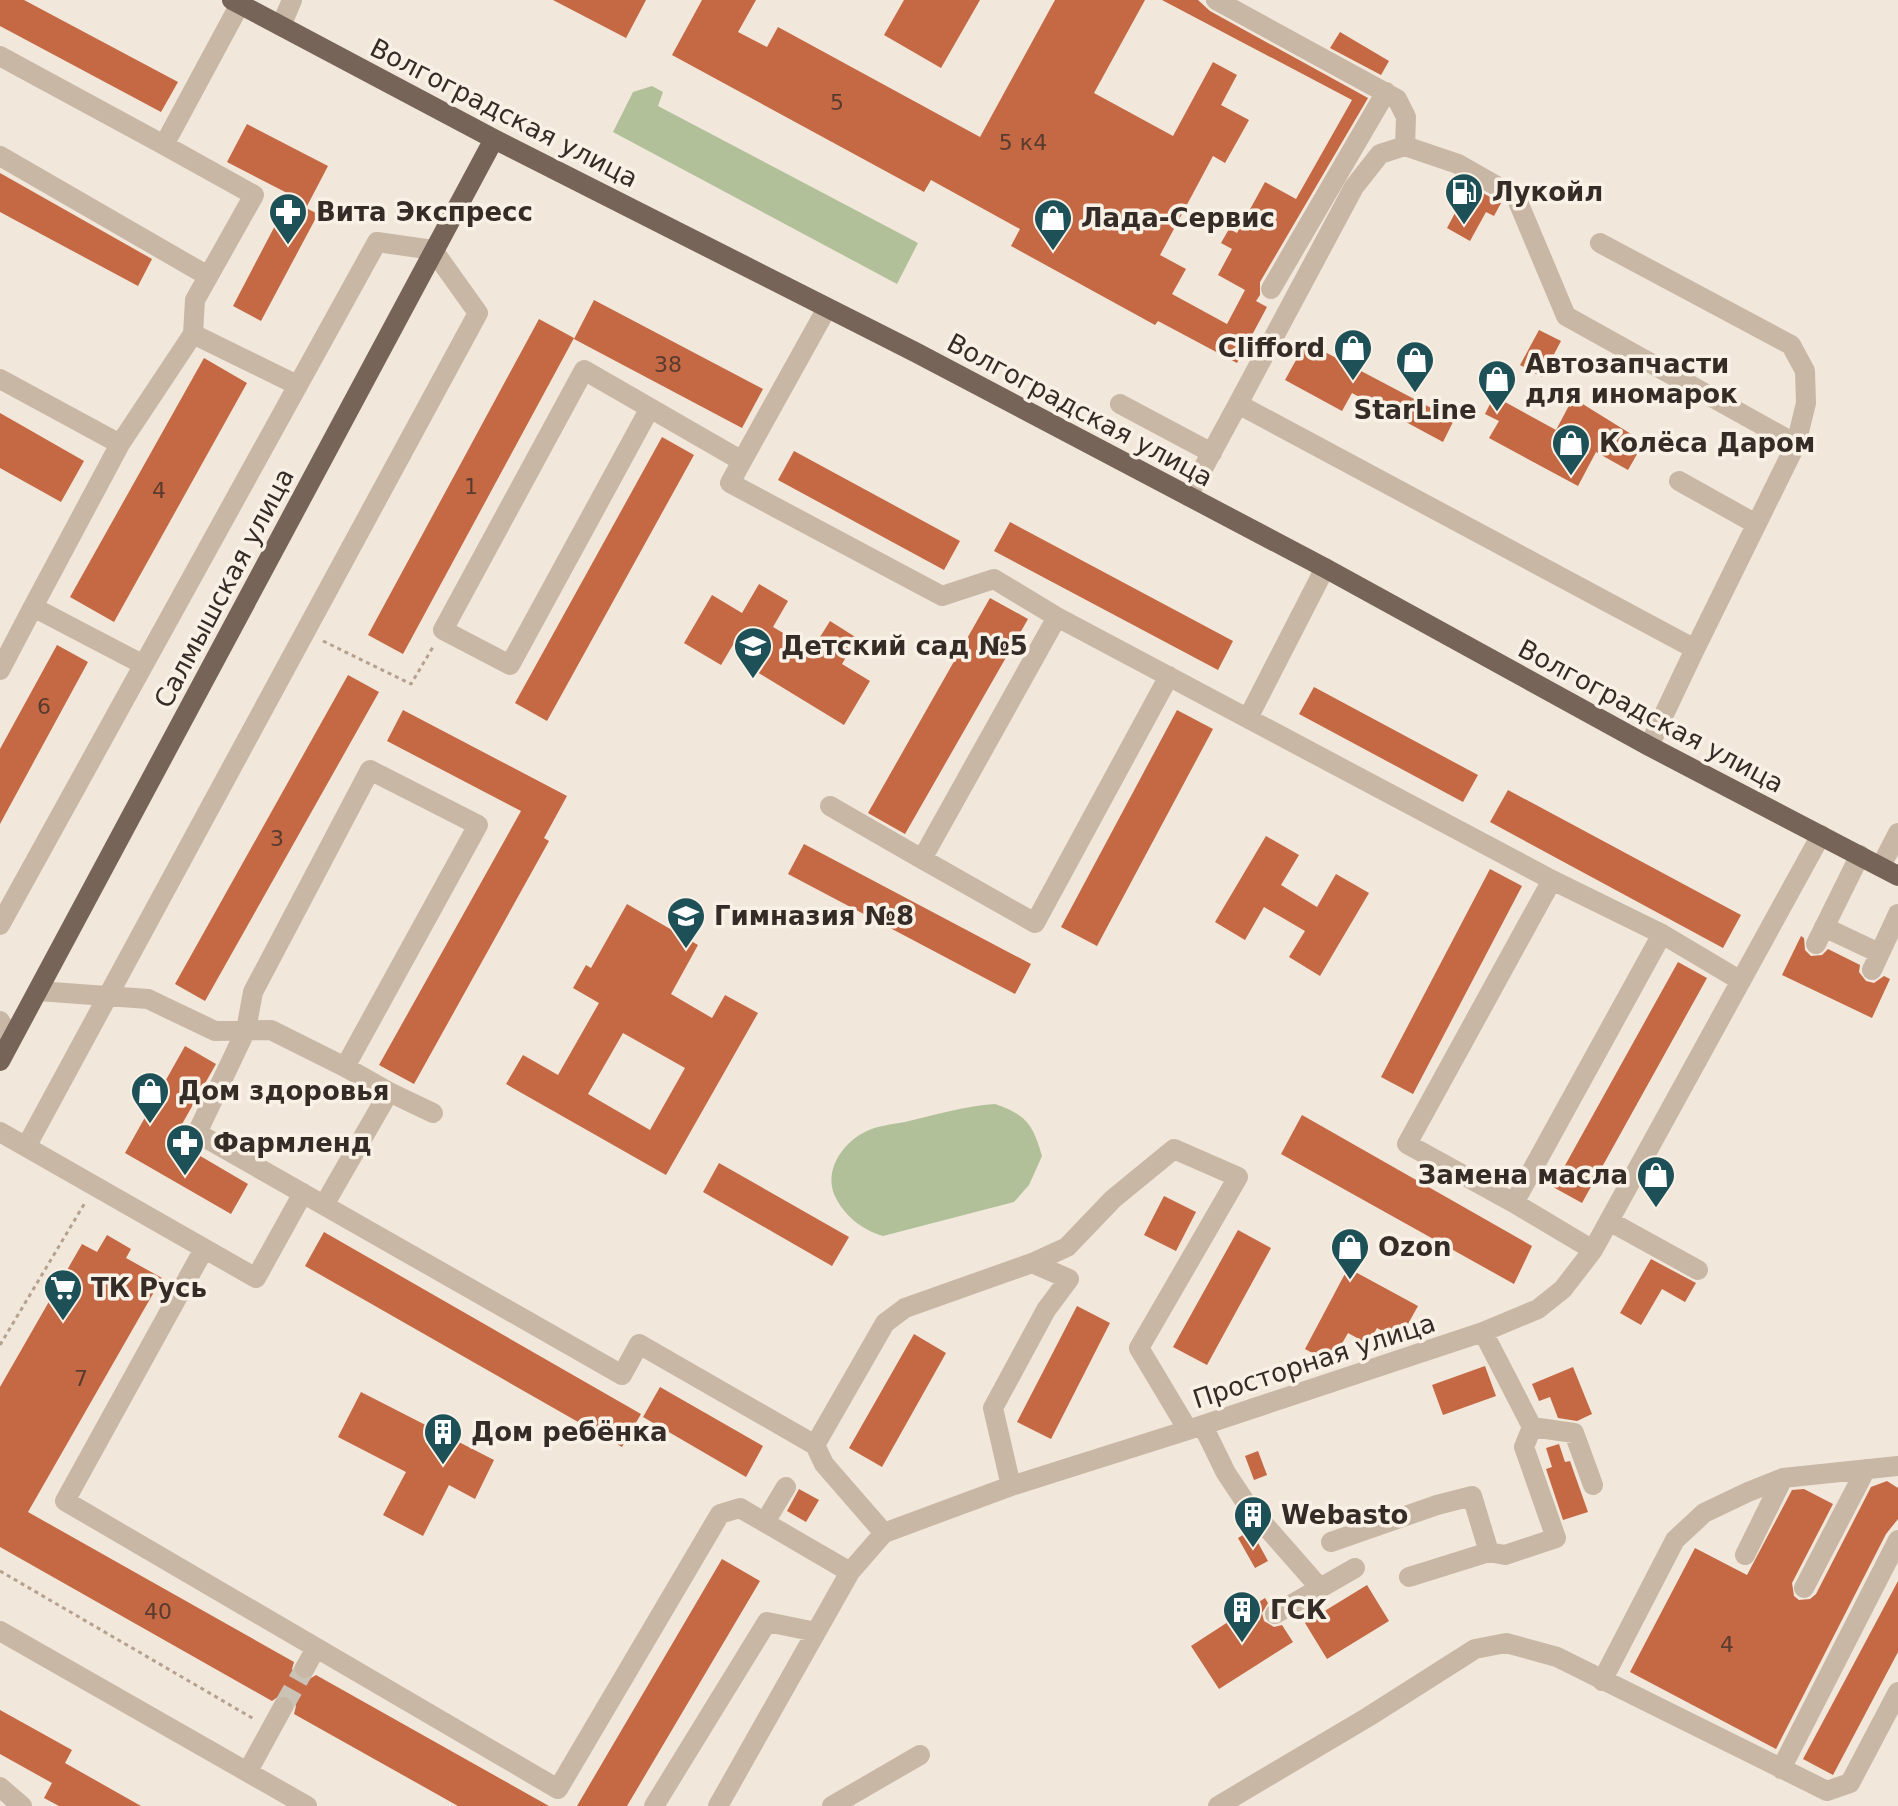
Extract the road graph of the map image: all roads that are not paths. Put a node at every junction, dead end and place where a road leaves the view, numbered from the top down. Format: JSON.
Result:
{"nodes":[{"id":1,"x":292,"y":0,"type":"edge"},
{"id":2,"x":1216,"y":0,"type":"edge"},
{"id":3,"x":236,"y":2,"type":"edge"},
{"id":4,"x":281,"y":26,"type":"junction"},
{"id":5,"x":0,"y":56,"type":"edge"},
{"id":6,"x":1386,"y":92,"type":"junction"},
{"id":7,"x":494,"y":139,"type":"junction"},
{"id":8,"x":164,"y":145,"type":"junction"},
{"id":9,"x":1405,"y":146,"type":"junction"},
{"id":10,"x":0,"y":156,"type":"edge"},
{"id":11,"x":1600,"y":243,"type":"dead end"},
{"id":12,"x":433,"y":250,"type":"junction"},
{"id":13,"x":208,"y":276,"type":"junction"},
{"id":14,"x":1271,"y":289,"type":"dead end"},
{"id":15,"x":827,"y":308,"type":"junction"},
{"id":16,"x":193,"y":334,"type":"junction"},
{"id":17,"x":0,"y":379,"type":"edge"},
{"id":18,"x":297,"y":385,"type":"junction"},
{"id":19,"x":1120,"y":404,"type":"dead end"},
{"id":20,"x":1238,"y":404,"type":"junction"},
{"id":21,"x":650,"y":408,"type":"junction"},
{"id":22,"x":120,"y":444,"type":"junction"},
{"id":23,"x":1796,"y":444,"type":"junction"},
{"id":24,"x":1212,"y":453,"type":"junction"},
{"id":25,"x":742,"y":461,"type":"junction"},
{"id":26,"x":1679,"y":481,"type":"dead end"},
{"id":27,"x":1188,"y":496,"type":"junction"},
{"id":28,"x":1756,"y":524,"type":"junction"},
{"id":29,"x":1325,"y":568,"type":"junction"},
{"id":30,"x":33,"y":607,"type":"junction"},
{"id":31,"x":1057,"y":617,"type":"junction"},
{"id":32,"x":1695,"y":649,"type":"junction"},
{"id":33,"x":142,"y":664,"type":"junction"},
{"id":34,"x":0,"y":670,"type":"edge"},
{"id":35,"x":1169,"y":676,"type":"junction"},
{"id":36,"x":1248,"y":718,"type":"junction"},
{"id":37,"x":1649,"y":746,"type":"junction"},
{"id":38,"x":830,"y":806,"type":"dead end"},
{"id":39,"x":1898,"y":833,"type":"edge"},
{"id":40,"x":1821,"y":835,"type":"junction"},
{"id":41,"x":1860,"y":855,"type":"junction"},
{"id":42,"x":922,"y":859,"type":"junction"},
{"id":43,"x":1889,"y":871,"type":"edge"},
{"id":44,"x":1552,"y":880,"type":"junction"},
{"id":45,"x":1898,"y":914,"type":"edge"},
{"id":46,"x":0,"y":925,"type":"edge"},
{"id":47,"x":1662,"y":934,"type":"junction"},
{"id":48,"x":1741,"y":981,"type":"junction"},
{"id":49,"x":38,"y":991,"type":"junction"},
{"id":50,"x":109,"y":996,"type":"junction"},
{"id":51,"x":0,"y":1021,"type":"edge"},
{"id":52,"x":246,"y":1030,"type":"junction"},
{"id":53,"x":11,"y":1040,"type":"junction"},
{"id":54,"x":0,"y":1061,"type":"edge"},
{"id":55,"x":345,"y":1067,"type":"junction"},
{"id":56,"x":389,"y":1092,"type":"junction"},
{"id":57,"x":433,"y":1113,"type":"dead end"},
{"id":58,"x":0,"y":1132,"type":"edge"},
{"id":59,"x":26,"y":1147,"type":"junction"},
{"id":60,"x":303,"y":1193,"type":"junction"},
{"id":61,"x":1514,"y":1203,"type":"junction"},
{"id":62,"x":324,"y":1205,"type":"junction"},
{"id":63,"x":1609,"y":1221,"type":"junction"},
{"id":64,"x":204,"y":1249,"type":"junction"},
{"id":65,"x":1593,"y":1250,"type":"junction"},
{"id":66,"x":1032,"y":1263,"type":"junction"},
{"id":67,"x":1698,"y":1270,"type":"dead end"},
{"id":68,"x":1483,"y":1332,"type":"junction"},
{"id":69,"x":1532,"y":1427,"type":"junction"},
{"id":70,"x":1196,"y":1428,"type":"junction"},
{"id":71,"x":815,"y":1445,"type":"junction"},
{"id":72,"x":1898,"y":1466,"type":"edge"},
{"id":73,"x":1866,"y":1469,"type":"junction"},
{"id":74,"x":1783,"y":1478,"type":"junction"},
{"id":75,"x":1593,"y":1485,"type":"dead end"},
{"id":76,"x":1011,"y":1486,"type":"junction"},
{"id":77,"x":786,"y":1487,"type":"dead end"},
{"id":78,"x":765,"y":1522,"type":"junction"},
{"id":79,"x":884,"y":1533,"type":"junction"},
{"id":80,"x":1898,"y":1540,"type":"edge"},
{"id":81,"x":1331,"y":1542,"type":"dead end"},
{"id":82,"x":1489,"y":1552,"type":"junction"},
{"id":83,"x":1745,"y":1555,"type":"dead end"},
{"id":84,"x":1355,"y":1568,"type":"dead end"},
{"id":85,"x":850,"y":1572,"type":"junction"},
{"id":86,"x":1409,"y":1577,"type":"dead end"},
{"id":87,"x":1320,"y":1588,"type":"junction"},
{"id":88,"x":1804,"y":1588,"type":"dead end"},
{"id":89,"x":1275,"y":1614,"type":"dead end"},
{"id":90,"x":816,"y":1632,"type":"junction"},
{"id":91,"x":1,"y":1633,"type":"edge"},
{"id":92,"x":316,"y":1648,"type":"junction"},
{"id":93,"x":305,"y":1668,"type":"tunnel mouth"},
{"id":94,"x":1602,"y":1681,"type":"junction"},
{"id":95,"x":1898,"y":1692,"type":"edge"},
{"id":96,"x":283,"y":1707,"type":"tunnel mouth"},
{"id":97,"x":920,"y":1755,"type":"dead end"},
{"id":98,"x":1781,"y":1769,"type":"junction"},
{"id":99,"x":248,"y":1771,"type":"junction"},
{"id":100,"x":0,"y":1787,"type":"edge"},
{"id":101,"x":22,"y":1806,"type":"edge"},
{"id":102,"x":307,"y":1806,"type":"edge"},
{"id":103,"x":654,"y":1806,"type":"edge"},
{"id":104,"x":718,"y":1806,"type":"edge"},
{"id":105,"x":832,"y":1806,"type":"edge"},
{"id":106,"x":1218,"y":1806,"type":"edge"}],
"edges":[{"from":1,"to":4,"type":"street"},
{"from":2,"to":6,"type":"street"},
{"from":3,"to":4,"type":"main road","name":"Волгоградская улица"},
{"from":3,"to":8,"type":"street"},
{"from":4,"to":7,"type":"main road","name":"Волгоградская улица"},
{"from":5,"to":8,"type":"street"},
{"from":6,"to":9,"type":"street"},
{"from":6,"to":14,"type":"street"},
{"from":7,"to":12,"type":"main road","name":"Салмышская улица"},
{"from":7,"to":15,"type":"main road","name":"Волгоградская улица"},
{"from":8,"to":13,"type":"street"},
{"from":9,"to":20,"type":"street"},
{"from":9,"to":23,"type":"street"},
{"from":10,"to":13,"type":"street"},
{"from":11,"to":23,"type":"street"},
{"from":12,"to":18,"type":"street"},
{"from":12,"to":49,"type":"main road","name":"Салмышская улица"},
{"from":12,"to":50,"type":"street"},
{"from":13,"to":16,"type":"street"},
{"from":15,"to":25,"type":"street"},
{"from":15,"to":27,"type":"main road","name":"Волгоградская улица"},
{"from":16,"to":18,"type":"street"},
{"from":16,"to":22,"type":"street"},
{"from":17,"to":22,"type":"street"},
{"from":18,"to":33,"type":"street"},
{"from":19,"to":24,"type":"street"},
{"from":20,"to":24,"type":"street"},
{"from":20,"to":32,"type":"street"},
{"from":21,"to":21,"type":"street"},
{"from":21,"to":25,"type":"street"},
{"from":22,"to":30,"type":"street"},
{"from":23,"to":28,"type":"street"},
{"from":24,"to":27,"type":"street"},
{"from":25,"to":31,"type":"street"},
{"from":26,"to":28,"type":"street"},
{"from":27,"to":29,"type":"main road","name":"Волгоградская улица"},
{"from":28,"to":32,"type":"street"},
{"from":29,"to":36,"type":"street"},
{"from":29,"to":37,"type":"main road","name":"Волгоградская улица"},
{"from":30,"to":33,"type":"street"},
{"from":30,"to":34,"type":"street"},
{"from":31,"to":35,"type":"street"},
{"from":31,"to":42,"type":"street"},
{"from":32,"to":37,"type":"street"},
{"from":33,"to":46,"type":"street"},
{"from":35,"to":36,"type":"street"},
{"from":35,"to":42,"type":"street"},
{"from":36,"to":44,"type":"street"},
{"from":37,"to":40,"type":"main road","name":"Волгоградская улица"},
{"from":38,"to":42,"type":"street"},
{"from":39,"to":43,"type":"street"},
{"from":40,"to":41,"type":"main road","name":"Волгоградская улица"},
{"from":40,"to":48,"type":"street","name":"Просторная улица"},
{"from":41,"to":43,"type":"main road","name":"Волгоградская улица"},
{"from":41,"to":45,"type":"street"},
{"from":44,"to":47,"type":"street"},
{"from":44,"to":61,"type":"street"},
{"from":47,"to":48,"type":"street"},
{"from":47,"to":61,"type":"street"},
{"from":48,"to":63,"type":"street","name":"Просторная улица"},
{"from":49,"to":50,"type":"street"},
{"from":49,"to":53,"type":"main road","name":"Салмышская улица"},
{"from":50,"to":52,"type":"street"},
{"from":50,"to":59,"type":"street"},
{"from":51,"to":53,"type":"street"},
{"from":52,"to":55,"type":"street"},
{"from":52,"to":55,"type":"street"},
{"from":52,"to":60,"type":"street"},
{"from":53,"to":54,"type":"main road","name":"Салмышская улица"},
{"from":55,"to":56,"type":"street"},
{"from":56,"to":57,"type":"street"},
{"from":56,"to":62,"type":"street"},
{"from":58,"to":59,"type":"street"},
{"from":59,"to":64,"type":"street"},
{"from":60,"to":62,"type":"street"},
{"from":60,"to":64,"type":"street"},
{"from":61,"to":65,"type":"street"},
{"from":62,"to":71,"type":"street"},
{"from":63,"to":65,"type":"street","name":"Просторная улица"},
{"from":63,"to":67,"type":"street"},
{"from":64,"to":92,"type":"street"},
{"from":65,"to":68,"type":"street","name":"Просторная улица"},
{"from":66,"to":70,"type":"street"},
{"from":66,"to":71,"type":"street"},
{"from":66,"to":76,"type":"street"},
{"from":68,"to":69,"type":"street"},
{"from":68,"to":70,"type":"street","name":"Просторная улица"},
{"from":69,"to":75,"type":"street"},
{"from":69,"to":82,"type":"street"},
{"from":70,"to":76,"type":"street","name":"Просторная улица"},
{"from":70,"to":87,"type":"street"},
{"from":71,"to":79,"type":"street"},
{"from":72,"to":73,"type":"street"},
{"from":73,"to":74,"type":"street"},
{"from":73,"to":88,"type":"street"},
{"from":74,"to":83,"type":"street"},
{"from":74,"to":94,"type":"street"},
{"from":76,"to":79,"type":"street","name":"Просторная улица"},
{"from":77,"to":78,"type":"street"},
{"from":78,"to":85,"type":"street"},
{"from":78,"to":92,"type":"street"},
{"from":79,"to":85,"type":"street","name":"Просторная улица"},
{"from":80,"to":98,"type":"street"},
{"from":81,"to":82,"type":"street"},
{"from":82,"to":86,"type":"street"},
{"from":84,"to":87,"type":"street"},
{"from":85,"to":90,"type":"street","name":"Просторная улица"},
{"from":87,"to":89,"type":"street"},
{"from":90,"to":103,"type":"street"},
{"from":90,"to":104,"type":"street","name":"Просторная улица"},
{"from":91,"to":99,"type":"street"},
{"from":92,"to":93,"type":"street"},
{"from":94,"to":98,"type":"street"},
{"from":94,"to":106,"type":"street"},
{"from":95,"to":98,"type":"street"},
{"from":96,"to":99,"type":"street"},
{"from":97,"to":105,"type":"street"},
{"from":99,"to":102,"type":"street"},
{"from":100,"to":101,"type":"street"}]}
